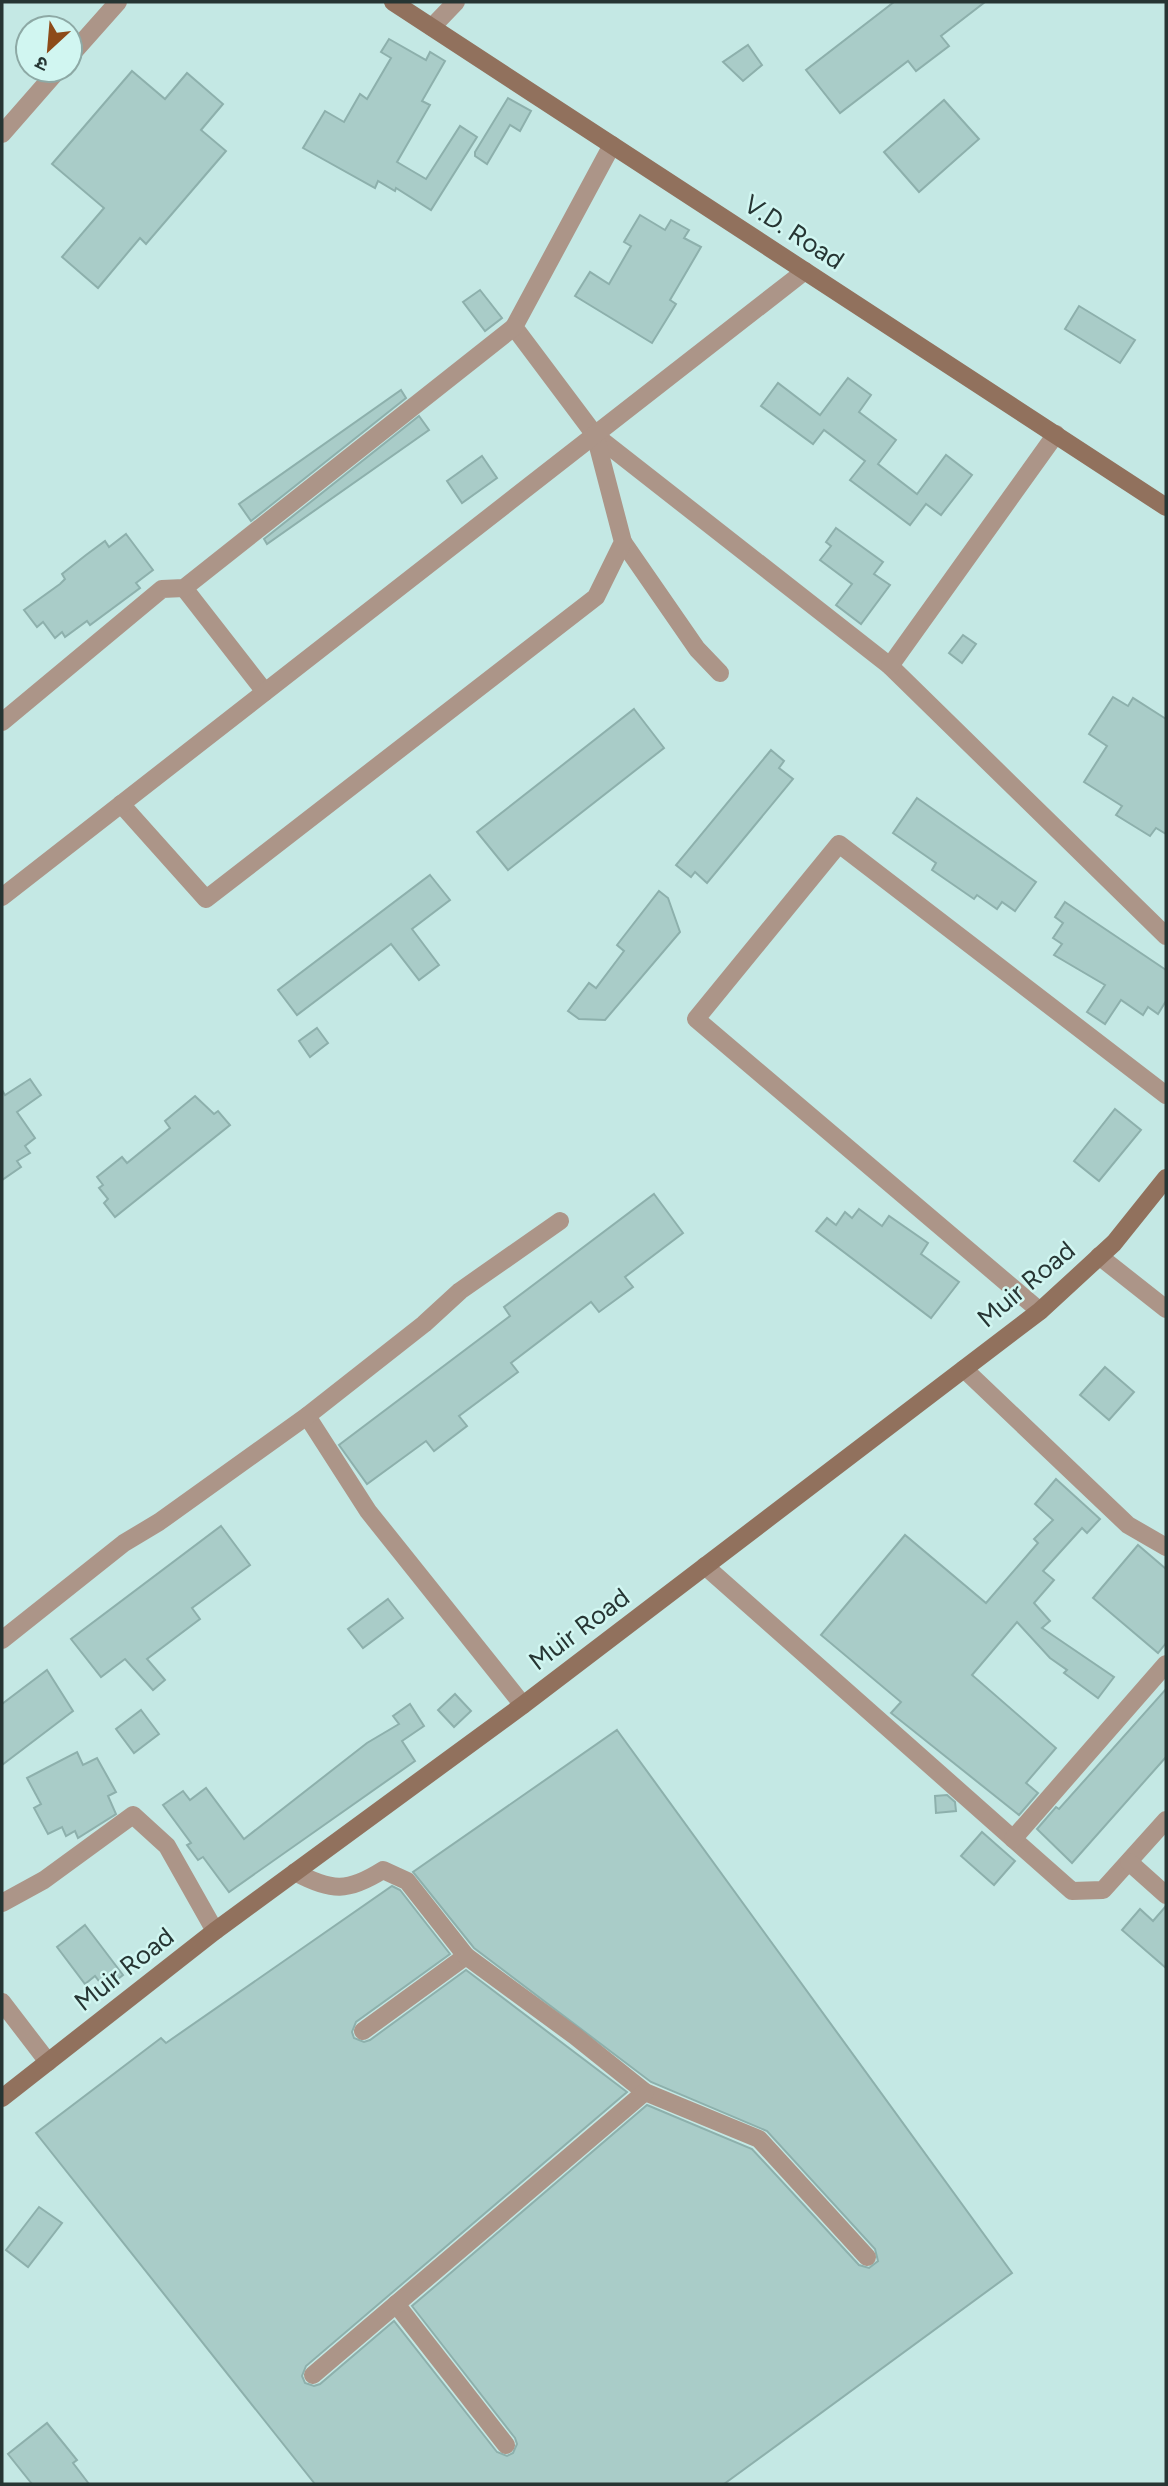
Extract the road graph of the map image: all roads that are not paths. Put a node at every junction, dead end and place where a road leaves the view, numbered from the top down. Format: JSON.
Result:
{"nodes":[{"id":1,"x":118,"y":2,"type":"edge"},
{"id":2,"x":393,"y":2,"type":"edge"},
{"id":3,"x":456,"y":2,"type":"edge"},
{"id":4,"x":432,"y":27,"type":"junction"},
{"id":5,"x":84,"y":40,"type":"edge"},
{"id":6,"x":46,"y":84,"type":"edge"},
{"id":7,"x":2,"y":134,"type":"edge"},
{"id":8,"x":612,"y":145,"type":"junction"},
{"id":9,"x":805,"y":271,"type":"junction"},
{"id":10,"x":514,"y":327,"type":"junction"},
{"id":11,"x":1056,"y":434,"type":"junction"},
{"id":12,"x":595,"y":435,"type":"junction"},
{"id":13,"x":1166,"y":506,"type":"edge"},
{"id":14,"x":623,"y":542,"type":"junction"},
{"id":15,"x":184,"y":588,"type":"junction"},
{"id":16,"x":890,"y":666,"type":"junction"},
{"id":17,"x":720,"y":673,"type":"dead end"},
{"id":18,"x":265,"y":692,"type":"junction"},
{"id":19,"x":2,"y":722,"type":"edge"},
{"id":20,"x":121,"y":804,"type":"junction"},
{"id":21,"x":2,"y":897,"type":"edge"},
{"id":22,"x":1166,"y":936,"type":"edge"},
{"id":23,"x":1166,"y":1095,"type":"edge"},
{"id":24,"x":1166,"y":1178,"type":"edge"},
{"id":25,"x":560,"y":1221,"type":"dead end"},
{"id":26,"x":1099,"y":1256,"type":"junction"},
{"id":27,"x":1166,"y":1309,"type":"edge"},
{"id":28,"x":1040,"y":1311,"type":"junction"},
{"id":29,"x":964,"y":1369,"type":"junction"},
{"id":30,"x":307,"y":1416,"type":"junction"},
{"id":31,"x":1166,"y":1547,"type":"edge"},
{"id":32,"x":705,"y":1566,"type":"junction"},
{"id":33,"x":2,"y":1640,"type":"edge"},
{"id":34,"x":1166,"y":1664,"type":"edge"},
{"id":35,"x":523,"y":1705,"type":"junction"},
{"id":36,"x":1166,"y":1821,"type":"edge"},
{"id":37,"x":1013,"y":1839,"type":"junction"},
{"id":38,"x":1129,"y":1862,"type":"junction"},
{"id":39,"x":295,"y":1872,"type":"junction"},
{"id":40,"x":1166,"y":1895,"type":"edge"},
{"id":41,"x":2,"y":1903,"type":"edge"},
{"id":42,"x":215,"y":1931,"type":"junction"},
{"id":43,"x":466,"y":1956,"type":"junction"},
{"id":44,"x":2,"y":2003,"type":"edge"},
{"id":45,"x":363,"y":2031,"type":"dead end"},
{"id":46,"x":48,"y":2062,"type":"junction"},
{"id":47,"x":645,"y":2092,"type":"junction"},
{"id":48,"x":2,"y":2098,"type":"edge"},
{"id":49,"x":867,"y":2257,"type":"dead end"},
{"id":50,"x":396,"y":2304,"type":"junction"},
{"id":51,"x":313,"y":2375,"type":"dead end"},
{"id":52,"x":506,"y":2445,"type":"dead end"}],
"edges":[{"from":1,"to":5,"type":"street"},
{"from":2,"to":4,"type":"main road","name":"V.D. Road"},
{"from":3,"to":4,"type":"street"},
{"from":4,"to":8,"type":"main road","name":"V.D. Road"},
{"from":6,"to":7,"type":"street"},
{"from":8,"to":9,"type":"main road","name":"V.D. Road"},
{"from":8,"to":10,"type":"street"},
{"from":9,"to":11,"type":"main road","name":"V.D. Road"},
{"from":9,"to":12,"type":"street"},
{"from":10,"to":12,"type":"street"},
{"from":10,"to":15,"type":"street"},
{"from":11,"to":13,"type":"main road","name":"V.D. Road"},
{"from":11,"to":16,"type":"street"},
{"from":12,"to":14,"type":"street"},
{"from":12,"to":16,"type":"street"},
{"from":12,"to":18,"type":"street"},
{"from":14,"to":17,"type":"street"},
{"from":14,"to":20,"type":"street"},
{"from":15,"to":18,"type":"street"},
{"from":15,"to":19,"type":"street"},
{"from":16,"to":22,"type":"street"},
{"from":18,"to":20,"type":"street"},
{"from":20,"to":21,"type":"street"},
{"from":23,"to":28,"type":"street"},
{"from":24,"to":26,"type":"main road","name":"Muir Road"},
{"from":25,"to":30,"type":"street"},
{"from":26,"to":27,"type":"street"},
{"from":26,"to":28,"type":"main road","name":"Muir Road"},
{"from":28,"to":29,"type":"main road","name":"Muir Road"},
{"from":29,"to":31,"type":"street"},
{"from":29,"to":32,"type":"main road","name":"Muir Road"},
{"from":30,"to":33,"type":"street"},
{"from":30,"to":35,"type":"street"},
{"from":32,"to":35,"type":"main road","name":"Muir Road"},
{"from":32,"to":37,"type":"street"},
{"from":34,"to":37,"type":"street"},
{"from":35,"to":39,"type":"main road","name":"Muir Road"},
{"from":36,"to":38,"type":"street"},
{"from":37,"to":38,"type":"street"},
{"from":38,"to":40,"type":"street"},
{"from":39,"to":42,"type":"main road","name":"Muir Road"},
{"from":39,"to":43,"type":"street"},
{"from":41,"to":42,"type":"street"},
{"from":42,"to":46,"type":"main road","name":"Muir Road"},
{"from":43,"to":45,"type":"street"},
{"from":43,"to":47,"type":"street"},
{"from":44,"to":46,"type":"street"},
{"from":46,"to":48,"type":"main road","name":"Muir Road"},
{"from":47,"to":49,"type":"street"},
{"from":47,"to":50,"type":"street"},
{"from":50,"to":51,"type":"street"},
{"from":50,"to":52,"type":"street"}]}
